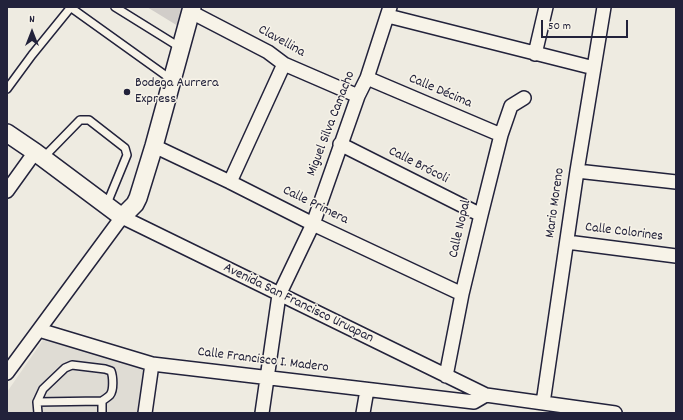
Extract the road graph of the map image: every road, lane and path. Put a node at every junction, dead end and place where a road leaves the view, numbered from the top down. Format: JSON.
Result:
{"nodes":[{"id":1,"x":70,"y":7,"type":"edge"},
{"id":2,"x":115,"y":7,"type":"edge"},
{"id":3,"x":546,"y":7,"type":"edge"},
{"id":4,"x":604,"y":7,"type":"edge"},
{"id":5,"x":191,"y":9,"type":"edge"},
{"id":6,"x":389,"y":12,"type":"edge"},
{"id":7,"x":181,"y":48,"type":"junction"},
{"id":8,"x":535,"y":54,"type":"junction"},
{"id":9,"x":284,"y":64,"type":"junction"},
{"id":10,"x":594,"y":68,"type":"junction"},
{"id":11,"x":367,"y":78,"type":"junction"},
{"id":12,"x":172,"y":80,"type":"junction"},
{"id":13,"x":7,"y":89,"type":"edge"},
{"id":14,"x":358,"y":96,"type":"junction"},
{"id":15,"x":524,"y":98,"type":"dead end"},
{"id":16,"x":7,"y":134,"type":"edge"},
{"id":17,"x":501,"y":135,"type":"junction"},
{"id":18,"x":340,"y":144,"type":"junction"},
{"id":19,"x":154,"y":146,"type":"junction"},
{"id":20,"x":39,"y":155,"type":"junction"},
{"id":21,"x":577,"y":171,"type":"junction"},
{"id":22,"x":230,"y":182,"type":"junction"},
{"id":23,"x":676,"y":182,"type":"edge"},
{"id":24,"x":7,"y":192,"type":"edge"},
{"id":25,"x":106,"y":206,"type":"junction"},
{"id":26,"x":481,"y":215,"type":"junction"},
{"id":27,"x":122,"y":217,"type":"junction"},
{"id":28,"x":313,"y":224,"type":"junction"},
{"id":29,"x":567,"y":242,"type":"junction"},
{"id":30,"x":676,"y":256,"type":"edge"},
{"id":31,"x":462,"y":294,"type":"junction"},
{"id":32,"x":279,"y":295,"type":"junction"},
{"id":33,"x":39,"y":330,"type":"junction"},
{"id":34,"x":152,"y":364,"type":"junction"},
{"id":35,"x":7,"y":373,"type":"edge"},
{"id":36,"x":446,"y":376,"type":"junction"},
{"id":37,"x":267,"y":378,"type":"junction"},
{"id":38,"x":367,"y":390,"type":"junction"},
{"id":39,"x":486,"y":395,"type":"junction"},
{"id":40,"x":102,"y":401,"type":"junction"},
{"id":41,"x":37,"y":402,"type":"junction"},
{"id":42,"x":543,"y":403,"type":"junction"},
{"id":43,"x":473,"y":407,"type":"edge"},
{"id":44,"x":586,"y":411,"type":"edge"},
{"id":45,"x":38,"y":413,"type":"edge"},
{"id":46,"x":102,"y":413,"type":"edge"},
{"id":47,"x":145,"y":413,"type":"edge"},
{"id":48,"x":262,"y":413,"type":"edge"},
{"id":49,"x":364,"y":413,"type":"edge"},
{"id":50,"x":614,"y":413,"type":"edge"}],
"edges":[{"from":1,"to":12,"type":"lane"},
{"from":1,"to":13,"type":"lane"},
{"from":2,"to":7,"type":"lane"},
{"from":3,"to":8,"type":"street"},
{"from":4,"to":10,"type":"street","name":"Mario Moreno"},
{"from":5,"to":7,"type":"street"},
{"from":5,"to":9,"type":"street","name":"Clavellina"},
{"from":6,"to":8,"type":"street"},
{"from":6,"to":11,"type":"street","name":"Miguel Silva Camacho"},
{"from":7,"to":12,"type":"street"},
{"from":8,"to":10,"type":"street"},
{"from":9,"to":14,"type":"street","name":"Clavellina"},
{"from":9,"to":22,"type":"street"},
{"from":10,"to":21,"type":"street","name":"Mario Moreno"},
{"from":11,"to":14,"type":"street","name":"Miguel Silva Camacho"},
{"from":11,"to":17,"type":"street","name":"Calle Décima"},
{"from":12,"to":19,"type":"street"},
{"from":14,"to":18,"type":"street","name":"Miguel Silva Camacho"},
{"from":15,"to":17,"type":"street","name":"Calle Nopal"},
{"from":16,"to":20,"type":"street","name":"Avenida San Francisco Uruapan"},
{"from":17,"to":26,"type":"street","name":"Calle Nopal"},
{"from":18,"to":26,"type":"street","name":"Calle Brócoli"},
{"from":18,"to":28,"type":"street","name":"Miguel Silva Camacho"},
{"from":19,"to":22,"type":"street","name":"Calle Primera"},
{"from":19,"to":27,"type":"street"},
{"from":20,"to":24,"type":"street"},
{"from":20,"to":25,"type":"street","name":"Avenida San Francisco Uruapan"},
{"from":20,"to":25,"type":"lane"},
{"from":21,"to":23,"type":"street"},
{"from":21,"to":29,"type":"street","name":"Mario Moreno"},
{"from":22,"to":28,"type":"street","name":"Calle Primera"},
{"from":25,"to":27,"type":"street","name":"Avenida San Francisco Uruapan"},
{"from":26,"to":31,"type":"street","name":"Calle Nopal"},
{"from":27,"to":32,"type":"street","name":"Avenida San Francisco Uruapan"},
{"from":27,"to":33,"type":"street"},
{"from":28,"to":31,"type":"street","name":"Calle Primera"},
{"from":28,"to":32,"type":"street","name":"Miguel Silva Camacho"},
{"from":29,"to":30,"type":"street","name":"Calle Colorines"},
{"from":29,"to":42,"type":"street","name":"Mario Moreno"},
{"from":31,"to":36,"type":"street","name":"Calle Nopal"},
{"from":32,"to":36,"type":"street","name":"Avenida San Francisco Uruapan"},
{"from":32,"to":37,"type":"street","name":"Miguel Silva Camacho"},
{"from":33,"to":34,"type":"street","name":"Calle Francisco I. Madero"},
{"from":33,"to":35,"type":"street"},
{"from":34,"to":37,"type":"street","name":"Calle Francisco I. Madero"},
{"from":34,"to":47,"type":"street"},
{"from":36,"to":39,"type":"street","name":"Avenida San Francisco Uruapan"},
{"from":37,"to":38,"type":"street","name":"Calle Francisco I. Madero"},
{"from":37,"to":48,"type":"street","name":"Miguel Silva Camacho"},
{"from":38,"to":43,"type":"street","name":"Calle Francisco I. Madero"},
{"from":38,"to":49,"type":"street"},
{"from":39,"to":42,"type":"street","name":"Avenida San Francisco Uruapan"},
{"from":39,"to":43,"type":"street","name":"Calle Francisco I. Madero"},
{"from":40,"to":41,"type":"lane"},
{"from":40,"to":41,"type":"lane"},
{"from":40,"to":46,"type":"lane"},
{"from":41,"to":45,"type":"lane"},
{"from":42,"to":44,"type":"street","name":"Avenida San Francisco Uruapan"},
{"from":44,"to":50,"type":"street","name":"Avenida San Francisco Uruapan"}]}
